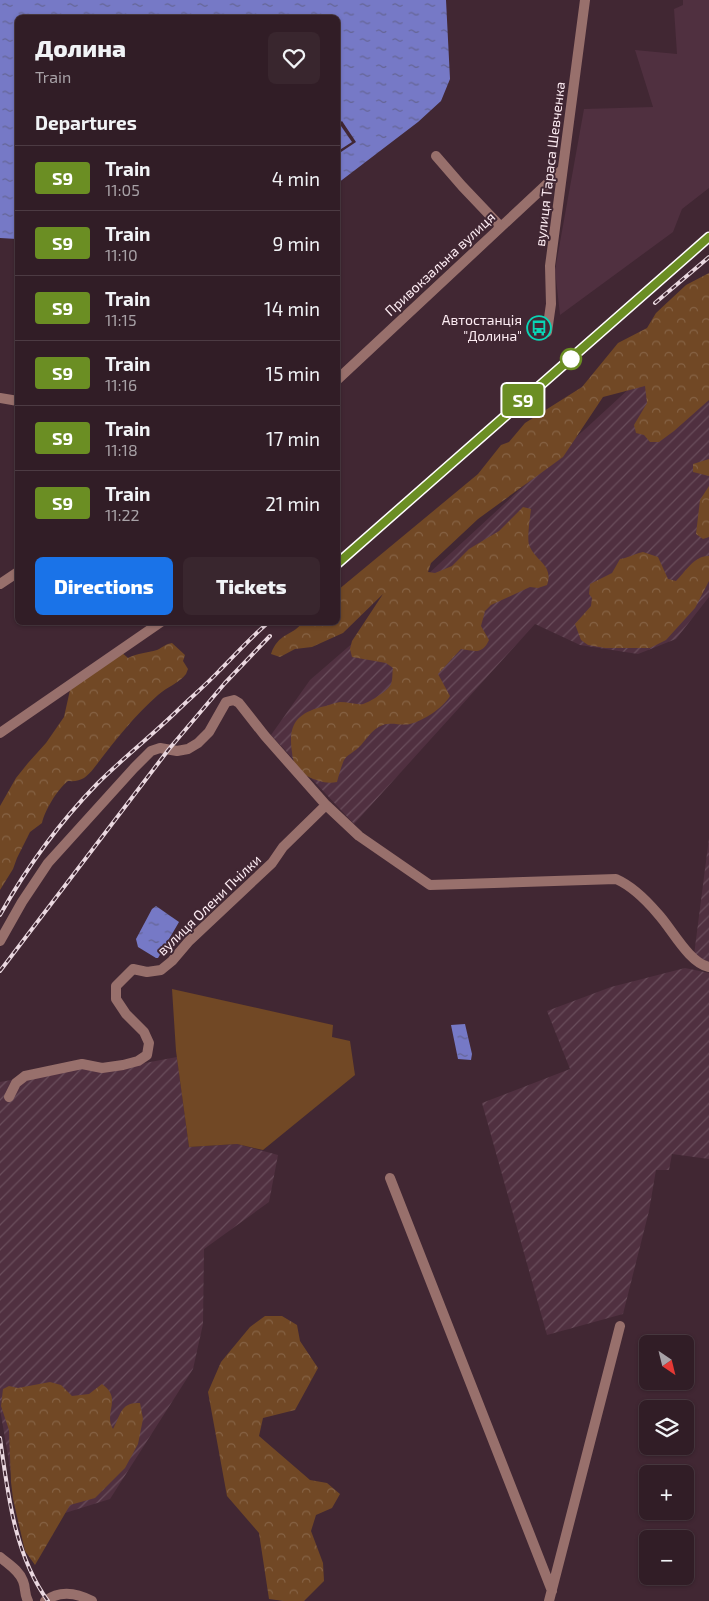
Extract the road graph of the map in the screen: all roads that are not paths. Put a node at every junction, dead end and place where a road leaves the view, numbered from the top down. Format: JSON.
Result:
{"nodes":[{"id":1,"x":585,"y":0,"type":"edge"},
{"id":2,"x":436,"y":156,"type":"dead end"},
{"id":3,"x":562,"y":170,"type":"junction"},
{"id":4,"x":501,"y":227,"type":"junction"},
{"id":5,"x":548,"y":332,"type":"dead end"},
{"id":6,"x":340,"y":377,"type":"edge"},
{"id":7,"x":1,"y":400,"type":"edge"},
{"id":8,"x":15,"y":401,"type":"edge"},
{"id":9,"x":15,"y":574,"type":"edge"},
{"id":10,"x":0,"y":584,"type":"edge"},
{"id":11,"x":157,"y":625,"type":"edge"},
{"id":12,"x":0,"y":733,"type":"edge"},
{"id":13,"x":326,"y":805,"type":"junction"},
{"id":14,"x":0,"y":941,"type":"edge"},
{"id":15,"x":709,"y":967,"type":"edge"},
{"id":16,"x":9,"y":1096,"type":"dead end"},
{"id":17,"x":390,"y":1178,"type":"dead end"},
{"id":18,"x":620,"y":1326,"type":"dead end"},
{"id":19,"x":0,"y":1557,"type":"edge"},
{"id":20,"x":550,"y":1596,"type":"edge"},
{"id":21,"x":28,"y":1601,"type":"edge"},
{"id":22,"x":45,"y":1601,"type":"edge"},
{"id":23,"x":92,"y":1601,"type":"edge"}],
"edges":[{"from":1,"to":3,"type":"street","name":"вулиця Тараса Шевченка"},
{"from":2,"to":4,"type":"street"},
{"from":3,"to":4,"type":"street","name":"Привокзальна вулиця"},
{"from":3,"to":5,"type":"street","name":"вулиця Тараса Шевченка"},
{"from":4,"to":6,"type":"street","name":"Привокзальна вулиця"},
{"from":7,"to":8,"type":"street"},
{"from":9,"to":10,"type":"street"},
{"from":11,"to":12,"type":"street"},
{"from":13,"to":14,"type":"street"},
{"from":13,"to":15,"type":"street"},
{"from":13,"to":16,"type":"street","name":"вулиця Олени Пчілки"},
{"from":17,"to":20,"type":"street"},
{"from":18,"to":20,"type":"street"},
{"from":19,"to":21,"type":"street"},
{"from":22,"to":23,"type":"street"}]}
